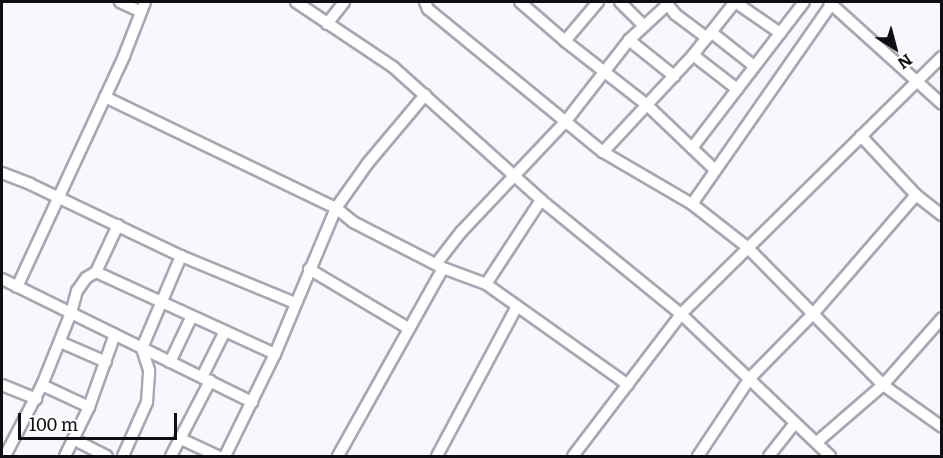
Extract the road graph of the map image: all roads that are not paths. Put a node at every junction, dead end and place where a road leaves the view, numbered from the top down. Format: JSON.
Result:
{"nodes":[{"id":1,"x":120,"y":2,"type":"edge"},
{"id":2,"x":296,"y":2,"type":"edge"},
{"id":3,"x":344,"y":2,"type":"edge"},
{"id":4,"x":425,"y":2,"type":"edge"},
{"id":5,"x":520,"y":2,"type":"edge"},
{"id":6,"x":598,"y":2,"type":"edge"},
{"id":7,"x":620,"y":2,"type":"edge"},
{"id":8,"x":735,"y":2,"type":"edge"},
{"id":9,"x":804,"y":2,"type":"edge"},
{"id":10,"x":832,"y":2,"type":"edge"},
{"id":11,"x":667,"y":3,"type":"edge"},
{"id":12,"x":143,"y":7,"type":"edge"},
{"id":13,"x":327,"y":24,"type":"junction"},
{"id":14,"x":643,"y":25,"type":"junction"},
{"id":15,"x":780,"y":33,"type":"junction"},
{"id":16,"x":709,"y":35,"type":"junction"},
{"id":17,"x":629,"y":40,"type":"junction"},
{"id":18,"x":565,"y":41,"type":"junction"},
{"id":19,"x":693,"y":55,"type":"junction"},
{"id":20,"x":942,"y":57,"type":"edge"},
{"id":21,"x":754,"y":66,"type":"junction"},
{"id":22,"x":604,"y":71,"type":"junction"},
{"id":23,"x":674,"y":76,"type":"junction"},
{"id":24,"x":916,"y":82,"type":"junction"},
{"id":25,"x":737,"y":89,"type":"junction"},
{"id":26,"x":425,"y":95,"type":"junction"},
{"id":27,"x":105,"y":97,"type":"junction"},
{"id":28,"x":942,"y":104,"type":"edge"},
{"id":29,"x":647,"y":105,"type":"junction"},
{"id":30,"x":566,"y":121,"type":"junction"},
{"id":31,"x":861,"y":136,"type":"junction"},
{"id":32,"x":692,"y":148,"type":"junction"},
{"id":33,"x":603,"y":152,"type":"junction"},
{"id":34,"x":715,"y":170,"type":"junction"},
{"id":35,"x":2,"y":173,"type":"edge"},
{"id":36,"x":513,"y":175,"type":"junction"},
{"id":37,"x":916,"y":195,"type":"junction"},
{"id":38,"x":58,"y":199,"type":"junction"},
{"id":39,"x":541,"y":200,"type":"junction"},
{"id":40,"x":692,"y":204,"type":"junction"},
{"id":41,"x":336,"y":208,"type":"junction"},
{"id":42,"x":942,"y":215,"type":"edge"},
{"id":43,"x":118,"y":225,"type":"junction"},
{"id":44,"x":747,"y":247,"type":"junction"},
{"id":45,"x":181,"y":256,"type":"junction"},
{"id":46,"x":439,"y":266,"type":"junction"},
{"id":47,"x":309,"y":269,"type":"junction"},
{"id":48,"x":96,"y":272,"type":"junction"},
{"id":49,"x":2,"y":279,"type":"edge"},
{"id":50,"x":486,"y":284,"type":"junction"},
{"id":51,"x":16,"y":287,"type":"junction"},
{"id":52,"x":160,"y":302,"type":"junction"},
{"id":53,"x":295,"y":303,"type":"junction"},
{"id":54,"x":517,"y":306,"type":"junction"},
{"id":55,"x":71,"y":313,"type":"junction"},
{"id":56,"x":681,"y":314,"type":"junction"},
{"id":57,"x":813,"y":314,"type":"junction"},
{"id":58,"x":191,"y":318,"type":"junction"},
{"id":59,"x":942,"y":318,"type":"edge"},
{"id":60,"x":408,"y":328,"type":"junction"},
{"id":61,"x":225,"y":331,"type":"junction"},
{"id":62,"x":931,"y":331,"type":"junction"},
{"id":63,"x":115,"y":334,"type":"junction"},
{"id":64,"x":942,"y":338,"type":"edge"},
{"id":65,"x":60,"y":342,"type":"junction"},
{"id":66,"x":142,"y":348,"type":"junction"},
{"id":67,"x":275,"y":354,"type":"junction"},
{"id":68,"x":106,"y":362,"type":"junction"},
{"id":69,"x":171,"y":362,"type":"junction"},
{"id":70,"x":750,"y":378,"type":"junction"},
{"id":71,"x":206,"y":379,"type":"junction"},
{"id":72,"x":2,"y":385,"type":"edge"},
{"id":73,"x":42,"y":385,"type":"junction"},
{"id":74,"x":628,"y":385,"type":"junction"},
{"id":75,"x":884,"y":385,"type":"junction"},
{"id":76,"x":36,"y":399,"type":"junction"},
{"id":77,"x":252,"y":402,"type":"junction"},
{"id":78,"x":89,"y":407,"type":"junction"},
{"id":79,"x":795,"y":423,"type":"junction"},
{"id":80,"x":942,"y":427,"type":"edge"},
{"id":81,"x":73,"y":439,"type":"junction"},
{"id":82,"x":181,"y":439,"type":"junction"},
{"id":83,"x":817,"y":442,"type":"junction"},
{"id":84,"x":4,"y":456,"type":"edge"},
{"id":85,"x":65,"y":456,"type":"edge"},
{"id":86,"x":107,"y":456,"type":"edge"},
{"id":87,"x":123,"y":456,"type":"edge"},
{"id":88,"x":171,"y":456,"type":"edge"},
{"id":89,"x":217,"y":456,"type":"edge"},
{"id":90,"x":225,"y":456,"type":"edge"},
{"id":91,"x":338,"y":456,"type":"edge"},
{"id":92,"x":437,"y":456,"type":"edge"},
{"id":93,"x":573,"y":456,"type":"edge"},
{"id":94,"x":698,"y":456,"type":"edge"},
{"id":95,"x":769,"y":456,"type":"edge"},
{"id":96,"x":830,"y":456,"type":"edge"}],
"edges":[{"from":1,"to":12,"type":"street"},
{"from":2,"to":13,"type":"street"},
{"from":3,"to":13,"type":"street"},
{"from":4,"to":30,"type":"street"},
{"from":5,"to":18,"type":"street"},
{"from":6,"to":18,"type":"street"},
{"from":7,"to":14,"type":"street"},
{"from":8,"to":15,"type":"street"},
{"from":8,"to":16,"type":"street"},
{"from":9,"to":15,"type":"street"},
{"from":10,"to":24,"type":"street"},
{"from":10,"to":34,"type":"street"},
{"from":11,"to":14,"type":"street"},
{"from":11,"to":16,"type":"street"},
{"from":12,"to":27,"type":"street"},
{"from":13,"to":26,"type":"street"},
{"from":14,"to":17,"type":"street"},
{"from":15,"to":21,"type":"street"},
{"from":16,"to":19,"type":"street"},
{"from":16,"to":21,"type":"street"},
{"from":17,"to":22,"type":"street"},
{"from":17,"to":23,"type":"street"},
{"from":18,"to":22,"type":"street"},
{"from":19,"to":23,"type":"street"},
{"from":19,"to":25,"type":"street"},
{"from":20,"to":24,"type":"street"},
{"from":21,"to":25,"type":"street"},
{"from":22,"to":29,"type":"street"},
{"from":22,"to":30,"type":"street"},
{"from":23,"to":29,"type":"street"},
{"from":24,"to":28,"type":"street"},
{"from":24,"to":31,"type":"street"},
{"from":25,"to":32,"type":"street"},
{"from":26,"to":36,"type":"street"},
{"from":26,"to":41,"type":"street"},
{"from":27,"to":38,"type":"street"},
{"from":27,"to":41,"type":"street"},
{"from":29,"to":32,"type":"street"},
{"from":29,"to":33,"type":"street"},
{"from":30,"to":33,"type":"street"},
{"from":30,"to":36,"type":"street"},
{"from":31,"to":37,"type":"street"},
{"from":31,"to":44,"type":"street"},
{"from":32,"to":34,"type":"street"},
{"from":33,"to":40,"type":"street"},
{"from":34,"to":40,"type":"street"},
{"from":35,"to":38,"type":"street"},
{"from":36,"to":39,"type":"street"},
{"from":36,"to":46,"type":"street"},
{"from":37,"to":42,"type":"street"},
{"from":37,"to":57,"type":"street"},
{"from":38,"to":43,"type":"street"},
{"from":38,"to":51,"type":"street"},
{"from":39,"to":50,"type":"street"},
{"from":39,"to":56,"type":"street"},
{"from":40,"to":44,"type":"street"},
{"from":41,"to":46,"type":"street"},
{"from":41,"to":47,"type":"street"},
{"from":43,"to":45,"type":"street"},
{"from":43,"to":48,"type":"street"},
{"from":44,"to":56,"type":"street"},
{"from":44,"to":57,"type":"street"},
{"from":45,"to":52,"type":"street"},
{"from":45,"to":53,"type":"street"},
{"from":46,"to":50,"type":"street"},
{"from":46,"to":60,"type":"street"},
{"from":47,"to":53,"type":"street"},
{"from":47,"to":60,"type":"street"},
{"from":48,"to":52,"type":"street"},
{"from":48,"to":55,"type":"street"},
{"from":49,"to":51,"type":"street"},
{"from":50,"to":54,"type":"street"},
{"from":51,"to":55,"type":"street"},
{"from":52,"to":58,"type":"street"},
{"from":52,"to":66,"type":"street"},
{"from":53,"to":67,"type":"street"},
{"from":54,"to":74,"type":"street"},
{"from":54,"to":92,"type":"street"},
{"from":55,"to":63,"type":"street"},
{"from":55,"to":65,"type":"street"},
{"from":56,"to":70,"type":"street"},
{"from":56,"to":74,"type":"street"},
{"from":57,"to":70,"type":"street"},
{"from":57,"to":75,"type":"street"},
{"from":58,"to":61,"type":"street"},
{"from":58,"to":69,"type":"street"},
{"from":59,"to":62,"type":"street"},
{"from":60,"to":91,"type":"street"},
{"from":61,"to":67,"type":"street"},
{"from":61,"to":71,"type":"street"},
{"from":62,"to":64,"type":"street"},
{"from":62,"to":75,"type":"street"},
{"from":63,"to":66,"type":"street"},
{"from":63,"to":68,"type":"street"},
{"from":65,"to":68,"type":"street"},
{"from":65,"to":73,"type":"street"},
{"from":66,"to":69,"type":"street"},
{"from":66,"to":87,"type":"street"},
{"from":67,"to":77,"type":"street"},
{"from":68,"to":78,"type":"street"},
{"from":69,"to":71,"type":"street"},
{"from":70,"to":79,"type":"street"},
{"from":70,"to":94,"type":"street"},
{"from":71,"to":77,"type":"street"},
{"from":71,"to":82,"type":"street"},
{"from":72,"to":76,"type":"street"},
{"from":73,"to":76,"type":"street"},
{"from":73,"to":78,"type":"street"},
{"from":74,"to":93,"type":"street"},
{"from":75,"to":80,"type":"street"},
{"from":75,"to":83,"type":"street"},
{"from":76,"to":84,"type":"street"},
{"from":77,"to":90,"type":"street"},
{"from":78,"to":81,"type":"street"},
{"from":79,"to":83,"type":"street"},
{"from":79,"to":95,"type":"street"},
{"from":81,"to":85,"type":"street"},
{"from":81,"to":86,"type":"street"},
{"from":82,"to":88,"type":"street"},
{"from":82,"to":89,"type":"street"},
{"from":83,"to":96,"type":"street"}]}
